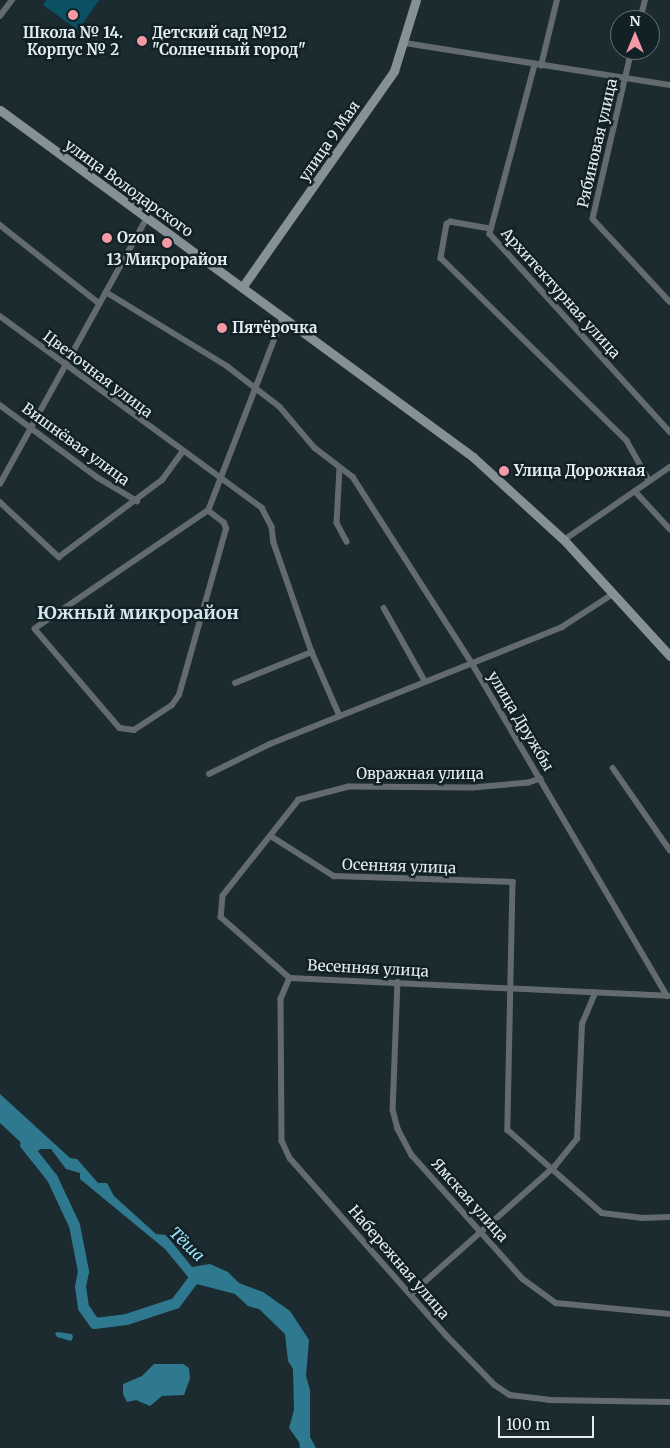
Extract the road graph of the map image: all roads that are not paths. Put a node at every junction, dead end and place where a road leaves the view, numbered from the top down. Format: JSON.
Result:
{"nodes":[{"id":1,"x":12,"y":0,"type":"edge"},
{"id":2,"x":416,"y":0,"type":"edge"},
{"id":3,"x":556,"y":0,"type":"edge"},
{"id":4,"x":0,"y":16,"type":"edge"},
{"id":5,"x":405,"y":43,"type":"junction"},
{"id":6,"x":629,"y":60,"type":"edge"},
{"id":7,"x":538,"y":66,"type":"junction"},
{"id":8,"x":624,"y":79,"type":"junction"},
{"id":9,"x":670,"y":85,"type":"edge"},
{"id":10,"x":0,"y":110,"type":"edge"},
{"id":11,"x":146,"y":218,"type":"junction"},
{"id":12,"x":0,"y":225,"type":"edge"},
{"id":13,"x":490,"y":229,"type":"junction"},
{"id":14,"x":243,"y":286,"type":"junction"},
{"id":15,"x":106,"y":292,"type":"junction"},
{"id":16,"x":670,"y":302,"type":"edge"},
{"id":17,"x":100,"y":304,"type":"junction"},
{"id":18,"x":0,"y":316,"type":"edge"},
{"id":19,"x":283,"y":317,"type":"junction"},
{"id":20,"x":66,"y":364,"type":"junction"},
{"id":21,"x":255,"y":388,"type":"junction"},
{"id":22,"x":0,"y":405,"type":"edge"},
{"id":23,"x":30,"y":426,"type":"junction"},
{"id":24,"x":670,"y":432,"type":"edge"},
{"id":25,"x":183,"y":451,"type":"junction"},
{"id":26,"x":670,"y":467,"type":"edge"},
{"id":27,"x":340,"y":468,"type":"junction"},
{"id":28,"x":221,"y":479,"type":"junction"},
{"id":29,"x":649,"y":480,"type":"junction"},
{"id":30,"x":0,"y":484,"type":"edge"},
{"id":31,"x":634,"y":491,"type":"junction"},
{"id":32,"x":138,"y":501,"type":"junction"},
{"id":33,"x":0,"y":502,"type":"edge"},
{"id":34,"x":208,"y":511,"type":"junction"},
{"id":35,"x":670,"y":529,"type":"edge"},
{"id":36,"x":564,"y":540,"type":"junction"},
{"id":37,"x":347,"y":542,"type":"dead end"},
{"id":38,"x":613,"y":594,"type":"junction"},
{"id":39,"x":384,"y":608,"type":"dead end"},
{"id":40,"x":312,"y":652,"type":"junction"},
{"id":41,"x":670,"y":656,"type":"edge"},
{"id":42,"x":472,"y":664,"type":"junction"},
{"id":43,"x":425,"y":681,"type":"junction"},
{"id":44,"x":235,"y":682,"type":"dead end"},
{"id":45,"x":340,"y":716,"type":"junction"},
{"id":46,"x":613,"y":768,"type":"dead end"},
{"id":47,"x":209,"y":774,"type":"dead end"},
{"id":48,"x":542,"y":779,"type":"junction"},
{"id":49,"x":271,"y":836,"type":"junction"},
{"id":50,"x":670,"y":850,"type":"edge"},
{"id":51,"x":221,"y":917,"type":"joint"},
{"id":52,"x":290,"y":978,"type":"junction"},
{"id":53,"x":398,"y":982,"type":"junction"},
{"id":54,"x":511,"y":989,"type":"junction"},
{"id":55,"x":595,"y":993,"type":"junction"},
{"id":56,"x":668,"y":996,"type":"edge"},
{"id":57,"x":554,"y":1167,"type":"junction"},
{"id":58,"x":670,"y":1217,"type":"edge"},
{"id":59,"x":481,"y":1230,"type":"junction"},
{"id":60,"x":411,"y":1294,"type":"junction"},
{"id":61,"x":670,"y":1314,"type":"edge"},
{"id":62,"x":670,"y":1402,"type":"edge"}],
"edges":[{"from":1,"to":4,"type":"street"},
{"from":2,"to":5,"type":"main road","name":"улица 9 Мая"},
{"from":3,"to":7,"type":"street","name":"Архитектурная улица"},
{"from":5,"to":7,"type":"street"},
{"from":5,"to":14,"type":"main road","name":"улица 9 Мая"},
{"from":6,"to":8,"type":"street","name":"Рябиновая улица"},
{"from":7,"to":8,"type":"street"},
{"from":7,"to":13,"type":"street","name":"Архитектурная улица"},
{"from":8,"to":9,"type":"street"},
{"from":8,"to":16,"type":"street","name":"Рябиновая улица"},
{"from":10,"to":11,"type":"main road","name":"улица Володарского"},
{"from":11,"to":14,"type":"main road","name":"улица Володарского"},
{"from":11,"to":15,"type":"street"},
{"from":12,"to":17,"type":"street"},
{"from":13,"to":24,"type":"street","name":"Архитектурная улица"},
{"from":13,"to":29,"type":"street"},
{"from":14,"to":19,"type":"main road","name":"улица Володарского"},
{"from":15,"to":17,"type":"street"},
{"from":15,"to":21,"type":"street","name":"улица Дружбы"},
{"from":17,"to":20,"type":"street"},
{"from":18,"to":20,"type":"street","name":"Цветочная улица"},
{"from":19,"to":21,"type":"street"},
{"from":19,"to":36,"type":"main road","name":"улица Володарского"},
{"from":20,"to":23,"type":"street"},
{"from":20,"to":25,"type":"street","name":"Цветочная улица"},
{"from":21,"to":27,"type":"street","name":"улица Дружбы"},
{"from":21,"to":28,"type":"street"},
{"from":22,"to":23,"type":"street","name":"Вишнёвая улица"},
{"from":23,"to":30,"type":"street"},
{"from":23,"to":32,"type":"street","name":"Вишнёвая улица"},
{"from":25,"to":28,"type":"street","name":"Цветочная улица"},
{"from":25,"to":32,"type":"street"},
{"from":26,"to":29,"type":"street"},
{"from":27,"to":37,"type":"street"},
{"from":27,"to":42,"type":"street","name":"улица Дружбы"},
{"from":28,"to":34,"type":"street"},
{"from":28,"to":40,"type":"street","name":"Цветочная улица"},
{"from":29,"to":31,"type":"street"},
{"from":31,"to":35,"type":"street"},
{"from":31,"to":36,"type":"street"},
{"from":32,"to":33,"type":"street"},
{"from":34,"to":34,"type":"street"},
{"from":36,"to":38,"type":"main road","name":"улица Володарского"},
{"from":38,"to":41,"type":"main road","name":"улица Володарского"},
{"from":38,"to":42,"type":"street"},
{"from":39,"to":43,"type":"street"},
{"from":40,"to":44,"type":"street"},
{"from":40,"to":45,"type":"street","name":"Цветочная улица"},
{"from":42,"to":43,"type":"street"},
{"from":42,"to":48,"type":"street","name":"улица Дружбы"},
{"from":43,"to":45,"type":"street"},
{"from":45,"to":47,"type":"street"},
{"from":46,"to":50,"type":"street"},
{"from":48,"to":49,"type":"street","name":"Овражная улица"},
{"from":48,"to":56,"type":"street","name":"улица Дружбы"},
{"from":49,"to":51,"type":"street","name":"Овражная улица"},
{"from":49,"to":54,"type":"street","name":"Осенняя улица"},
{"from":51,"to":52,"type":"street","name":"Весенняя улица"},
{"from":52,"to":53,"type":"street","name":"Весенняя улица"},
{"from":52,"to":60,"type":"street","name":"Набережная улица"},
{"from":53,"to":54,"type":"street","name":"Весенняя улица"},
{"from":53,"to":59,"type":"street","name":"Ямская улица"},
{"from":54,"to":55,"type":"street","name":"Весенняя улица"},
{"from":54,"to":57,"type":"street"},
{"from":55,"to":56,"type":"street","name":"Весенняя улица"},
{"from":55,"to":57,"type":"street"},
{"from":57,"to":58,"type":"street"},
{"from":57,"to":59,"type":"street"},
{"from":59,"to":60,"type":"street"},
{"from":59,"to":61,"type":"street","name":"Ямская улица"},
{"from":60,"to":62,"type":"street","name":"Набережная улица"}]}
